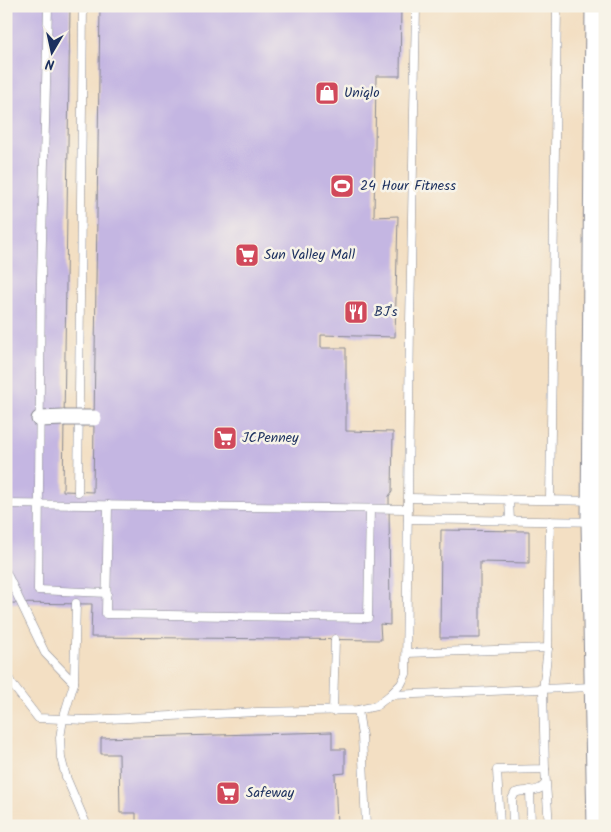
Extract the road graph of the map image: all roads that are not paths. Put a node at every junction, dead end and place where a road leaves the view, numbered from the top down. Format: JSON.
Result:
{"nodes":[{"id":1,"x":48,"y":6,"type":"edge"},
{"id":2,"x":83,"y":6,"type":"edge"},
{"id":3,"x":416,"y":6,"type":"edge"},
{"id":4,"x":557,"y":6,"type":"edge"},
{"id":5,"x":596,"y":6,"type":"edge"},
{"id":6,"x":94,"y":418,"type":"dead end"},
{"id":7,"x":39,"y":419,"type":"junction"},
{"id":8,"x":78,"y":492,"type":"dead end"},
{"id":9,"x":409,"y":498,"type":"junction"},
{"id":10,"x":509,"y":499,"type":"junction"},
{"id":11,"x":550,"y":499,"type":"junction"},
{"id":12,"x":598,"y":501,"type":"edge"},
{"id":13,"x":6,"y":504,"type":"edge"},
{"id":14,"x":37,"y":504,"type":"junction"},
{"id":15,"x":108,"y":505,"type":"junction"},
{"id":16,"x":370,"y":508,"type":"junction"},
{"id":17,"x":408,"y":509,"type":"junction"},
{"id":18,"x":408,"y":519,"type":"junction"},
{"id":19,"x":510,"y":521,"type":"junction"},
{"id":20,"x":550,"y":521,"type":"junction"},
{"id":21,"x":598,"y":522,"type":"edge"},
{"id":22,"x":6,"y":572,"type":"edge"},
{"id":23,"x":107,"y":593,"type":"junction"},
{"id":24,"x":76,"y":604,"type":"dead end"},
{"id":25,"x":335,"y":639,"type":"dead end"},
{"id":26,"x":548,"y":648,"type":"junction"},
{"id":27,"x":407,"y":652,"type":"junction"},
{"id":28,"x":6,"y":672,"type":"edge"},
{"id":29,"x":74,"y":682,"type":"junction"},
{"id":30,"x":594,"y":687,"type":"junction"},
{"id":31,"x":543,"y":690,"type":"junction"},
{"id":32,"x":390,"y":695,"type":"junction"},
{"id":33,"x":358,"y":710,"type":"junction"},
{"id":34,"x":333,"y":711,"type":"junction"},
{"id":35,"x":63,"y":719,"type":"junction"},
{"id":36,"x":545,"y":769,"type":"junction"},
{"id":37,"x":545,"y":784,"type":"junction"},
{"id":38,"x":530,"y":790,"type":"junction"},
{"id":39,"x":87,"y":826,"type":"edge"},
{"id":40,"x":366,"y":826,"type":"edge"},
{"id":41,"x":500,"y":826,"type":"edge"},
{"id":42,"x":513,"y":826,"type":"edge"},
{"id":43,"x":531,"y":826,"type":"edge"},
{"id":44,"x":549,"y":826,"type":"edge"},
{"id":45,"x":598,"y":826,"type":"edge"}],
"edges":[{"from":1,"to":7,"type":"lane"},
{"from":2,"to":8,"type":"lane"},
{"from":3,"to":9,"type":"lane"},
{"from":4,"to":11,"type":"lane"},
{"from":5,"to":12,"type":"main road"},
{"from":6,"to":7,"type":"street","bridge":true},
{"from":7,"to":14,"type":"lane"},
{"from":9,"to":10,"type":"lane"},
{"from":9,"to":17,"type":"lane"},
{"from":10,"to":11,"type":"lane"},
{"from":10,"to":19,"type":"lane"},
{"from":11,"to":12,"type":"lane"},
{"from":12,"to":21,"type":"main road"},
{"from":13,"to":14,"type":"lane"},
{"from":14,"to":15,"type":"lane"},
{"from":14,"to":23,"type":"lane"},
{"from":15,"to":16,"type":"lane"},
{"from":15,"to":23,"type":"lane"},
{"from":16,"to":17,"type":"lane"},
{"from":16,"to":23,"type":"lane"},
{"from":17,"to":18,"type":"lane"},
{"from":18,"to":19,"type":"lane"},
{"from":18,"to":27,"type":"lane"},
{"from":19,"to":20,"type":"lane"},
{"from":20,"to":21,"type":"lane"},
{"from":20,"to":26,"type":"lane"},
{"from":21,"to":30,"type":"main road"},
{"from":22,"to":29,"type":"lane"},
{"from":24,"to":29,"type":"lane"},
{"from":25,"to":34,"type":"lane"},
{"from":26,"to":27,"type":"lane"},
{"from":26,"to":31,"type":"lane"},
{"from":27,"to":32,"type":"lane"},
{"from":28,"to":35,"type":"lane"},
{"from":29,"to":35,"type":"lane"},
{"from":30,"to":31,"type":"lane"},
{"from":30,"to":45,"type":"main road"},
{"from":31,"to":32,"type":"lane"},
{"from":31,"to":36,"type":"lane"},
{"from":32,"to":33,"type":"lane"},
{"from":33,"to":34,"type":"lane"},
{"from":33,"to":40,"type":"lane"},
{"from":34,"to":35,"type":"lane"},
{"from":35,"to":39,"type":"lane"},
{"from":36,"to":37,"type":"lane"},
{"from":36,"to":41,"type":"lane"},
{"from":37,"to":38,"type":"lane"},
{"from":37,"to":44,"type":"lane"},
{"from":38,"to":42,"type":"lane"},
{"from":38,"to":43,"type":"lane"}]}
